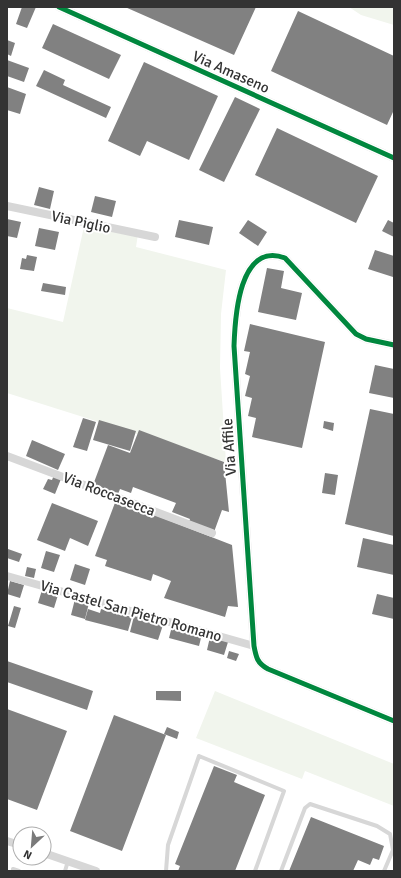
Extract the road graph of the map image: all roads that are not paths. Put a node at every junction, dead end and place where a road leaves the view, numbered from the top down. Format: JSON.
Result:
{"nodes":[{"id":1,"x":59,"y":7,"type":"edge"},
{"id":2,"x":394,"y":158,"type":"edge"},
{"id":3,"x":7,"y":206,"type":"edge"},
{"id":4,"x":155,"y":237,"type":"dead end"},
{"id":5,"x":394,"y":345,"type":"edge"},
{"id":6,"x":7,"y":456,"type":"edge"},
{"id":7,"x":212,"y":533,"type":"dead end"},
{"id":8,"x":7,"y":576,"type":"edge"},
{"id":9,"x":254,"y":646,"type":"junction"},
{"id":10,"x":394,"y":721,"type":"edge"},
{"id":11,"x":52,"y":855,"type":"edge"},
{"id":12,"x":68,"y":860,"type":"junction"},
{"id":13,"x":13,"y":869,"type":"dead end"},
{"id":14,"x":19,"y":871,"type":"edge"},
{"id":15,"x":65,"y":871,"type":"edge"},
{"id":16,"x":96,"y":871,"type":"edge"},
{"id":17,"x":166,"y":871,"type":"edge"},
{"id":18,"x":255,"y":871,"type":"edge"},
{"id":19,"x":281,"y":871,"type":"edge"},
{"id":20,"x":384,"y":871,"type":"edge"}],
"edges":[{"from":1,"to":2,"type":"street","name":"Via Amaseno"},
{"from":3,"to":4,"type":"street","name":"Via Piglio"},
{"from":5,"to":9,"type":"street","name":"Via Affile"},
{"from":6,"to":7,"type":"street","name":"Via Roccasecca"},
{"from":8,"to":9,"type":"street","name":"Via Castel San Pietro Romano"},
{"from":9,"to":10,"type":"street","name":"Via Affile"},
{"from":11,"to":12,"type":"street"},
{"from":12,"to":15,"type":"lane"},
{"from":12,"to":16,"type":"street"},
{"from":13,"to":14,"type":"lane"},
{"from":17,"to":18,"type":"lane"},
{"from":19,"to":20,"type":"lane"}]}
